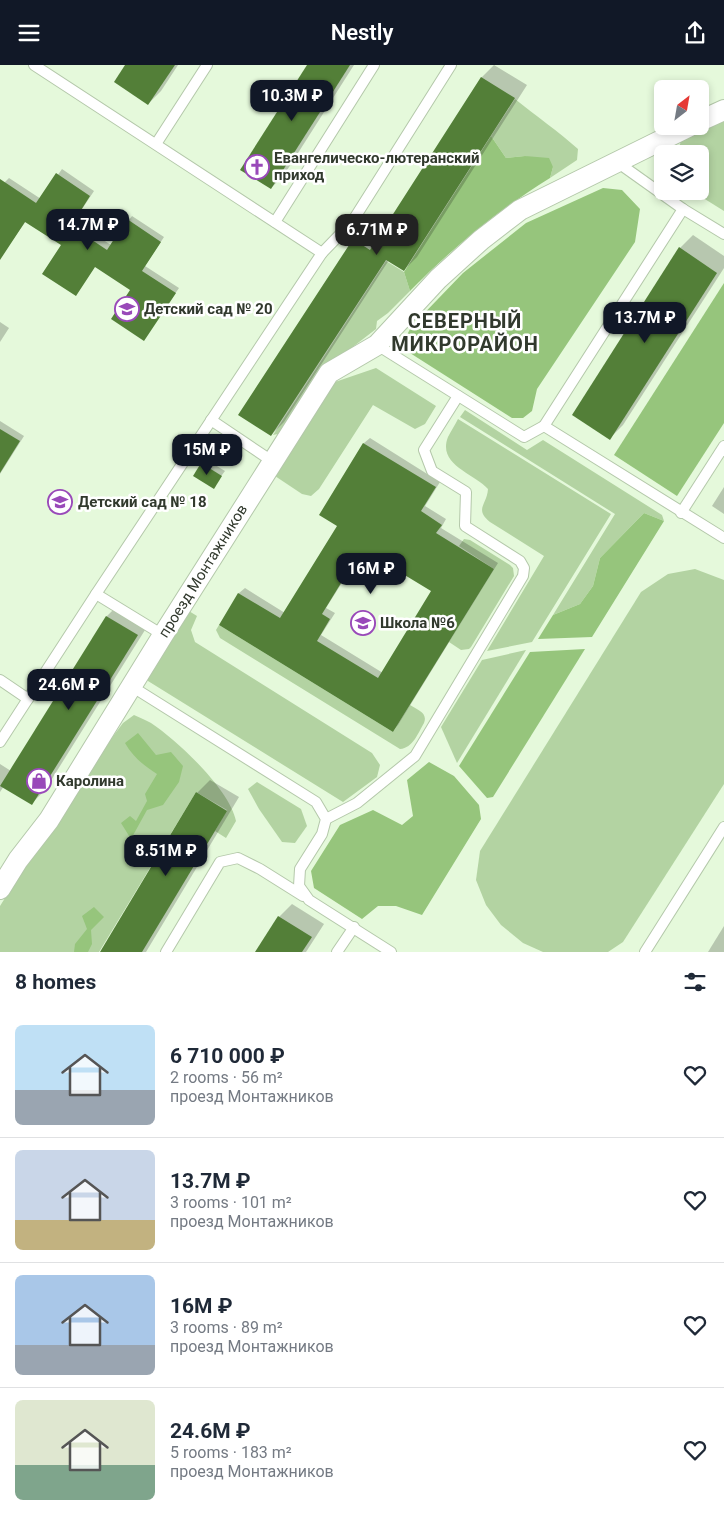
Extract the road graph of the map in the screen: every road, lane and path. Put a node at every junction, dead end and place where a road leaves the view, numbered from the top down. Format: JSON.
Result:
{"nodes":[{"id":1,"x":34,"y":65,"type":"edge"},
{"id":2,"x":207,"y":65,"type":"edge"},
{"id":3,"x":374,"y":65,"type":"edge"},
{"id":4,"x":450,"y":65,"type":"edge"},
{"id":5,"x":724,"y":109,"type":"edge"},
{"id":6,"x":709,"y":116,"type":"edge"},
{"id":7,"x":672,"y":135,"type":"edge"},
{"id":8,"x":156,"y":144,"type":"junction"},
{"id":9,"x":617,"y":162,"type":"junction"},
{"id":10,"x":683,"y":209,"type":"junction"},
{"id":11,"x":275,"y":222,"type":"junction"},
{"id":12,"x":724,"y":234,"type":"edge"},
{"id":13,"x":322,"y":253,"type":"junction"},
{"id":14,"x":377,"y":345,"type":"junction"},
{"id":15,"x":458,"y":396,"type":"junction"},
{"id":16,"x":211,"y":420,"type":"junction"},
{"id":17,"x":544,"y":426,"type":"junction"},
{"id":18,"x":724,"y":446,"type":"edge"},
{"id":19,"x":272,"y":461,"type":"junction"},
{"id":20,"x":682,"y":513,"type":"junction"},
{"id":21,"x":724,"y":538,"type":"edge"},
{"id":22,"x":96,"y":594,"type":"junction"},
{"id":23,"x":162,"y":635,"type":"junction"},
{"id":24,"x":0,"y":680,"type":"edge"},
{"id":25,"x":131,"y":686,"type":"junction"},
{"id":26,"x":28,"y":699,"type":"junction"},
{"id":27,"x":0,"y":743,"type":"edge"},
{"id":28,"x":326,"y":819,"type":"junction"},
{"id":29,"x":724,"y":827,"type":"edge"},
{"id":30,"x":0,"y":889,"type":"edge"},
{"id":31,"x":309,"y":900,"type":"junction"},
{"id":32,"x":354,"y":927,"type":"junction"},
{"id":33,"x":166,"y":952,"type":"edge"},
{"id":34,"x":337,"y":952,"type":"edge"},
{"id":35,"x":391,"y":952,"type":"edge"},
{"id":36,"x":645,"y":952,"type":"edge"}],
"edges":[{"from":1,"to":8,"type":"lane"},
{"from":2,"to":8,"type":"lane"},
{"from":3,"to":11,"type":"lane"},
{"from":4,"to":13,"type":"lane"},
{"from":5,"to":6,"type":"street"},
{"from":7,"to":9,"type":"street","name":"проезд Монтажников"},
{"from":8,"to":11,"type":"lane"},
{"from":9,"to":10,"type":"lane"},
{"from":9,"to":14,"type":"street","name":"проезд Монтажников"},
{"from":10,"to":12,"type":"lane"},
{"from":10,"to":17,"type":"lane"},
{"from":11,"to":13,"type":"lane"},
{"from":13,"to":16,"type":"lane"},
{"from":14,"to":15,"type":"lane"},
{"from":14,"to":19,"type":"street","name":"проезд Монтажников"},
{"from":15,"to":17,"type":"lane"},
{"from":15,"to":28,"type":"lane"},
{"from":16,"to":19,"type":"lane"},
{"from":16,"to":22,"type":"lane"},
{"from":17,"to":20,"type":"lane"},
{"from":18,"to":20,"type":"lane"},
{"from":19,"to":23,"type":"street","name":"проезд Монтажников"},
{"from":20,"to":21,"type":"lane"},
{"from":22,"to":23,"type":"lane"},
{"from":22,"to":26,"type":"lane"},
{"from":23,"to":25,"type":"street","name":"проезд Монтажников"},
{"from":24,"to":26,"type":"lane"},
{"from":25,"to":28,"type":"lane"},
{"from":25,"to":30,"type":"street","name":"проезд Монтажников"},
{"from":26,"to":27,"type":"lane"},
{"from":28,"to":31,"type":"lane"},
{"from":29,"to":36,"type":"lane"},
{"from":31,"to":32,"type":"lane"},
{"from":31,"to":33,"type":"lane"},
{"from":32,"to":34,"type":"lane"},
{"from":32,"to":35,"type":"lane"}]}
